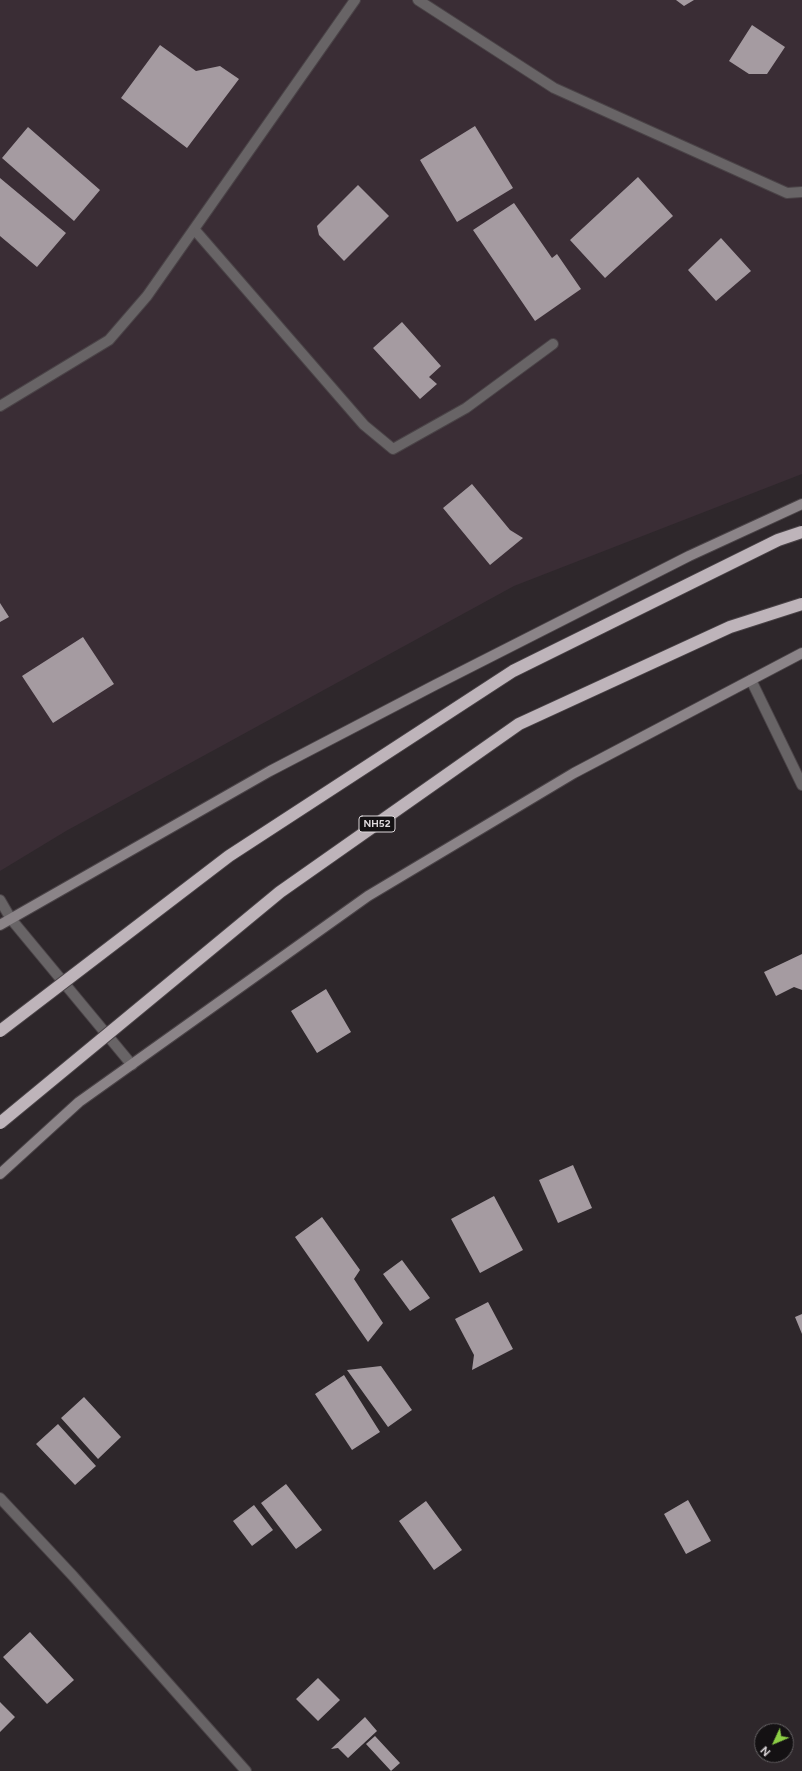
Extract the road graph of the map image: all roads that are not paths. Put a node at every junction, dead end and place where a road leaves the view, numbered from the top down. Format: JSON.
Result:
{"nodes":[{"id":1,"x":355,"y":0,"type":"edge"},
{"id":2,"x":418,"y":0,"type":"edge"},
{"id":3,"x":802,"y":192,"type":"edge"},
{"id":4,"x":194,"y":230,"type":"junction"},
{"id":5,"x":553,"y":344,"type":"dead end"},
{"id":6,"x":0,"y":406,"type":"edge"},
{"id":7,"x":802,"y":504,"type":"edge"},
{"id":8,"x":802,"y":532,"type":"edge"},
{"id":9,"x":802,"y":604,"type":"edge"},
{"id":10,"x":802,"y":653,"type":"edge"},
{"id":11,"x":751,"y":680,"type":"junction"},
{"id":12,"x":802,"y":785,"type":"edge"},
{"id":13,"x":0,"y":900,"type":"edge"},
{"id":14,"x":11,"y":919,"type":"junction"},
{"id":15,"x":0,"y":925,"type":"edge"},
{"id":16,"x":0,"y":1031,"type":"edge"},
{"id":17,"x":132,"y":1065,"type":"junction"},
{"id":18,"x":0,"y":1123,"type":"edge"},
{"id":19,"x":0,"y":1174,"type":"edge"},
{"id":20,"x":0,"y":1498,"type":"edge"},
{"id":21,"x":246,"y":1771,"type":"edge"}],
"edges":[{"from":1,"to":4,"type":"street"},
{"from":2,"to":3,"type":"street"},
{"from":4,"to":5,"type":"street"},
{"from":4,"to":6,"type":"street"},
{"from":7,"to":14,"type":"street"},
{"from":8,"to":16,"type":"highway","bridge":true},
{"from":9,"to":18,"type":"highway","number":"NH52","bridge":true},
{"from":10,"to":11,"type":"street"},
{"from":11,"to":12,"type":"street"},
{"from":11,"to":17,"type":"street"},
{"from":13,"to":14,"type":"street"},
{"from":14,"to":15,"type":"street"},
{"from":14,"to":17,"type":"street"},
{"from":17,"to":19,"type":"street"},
{"from":20,"to":21,"type":"street"}]}
